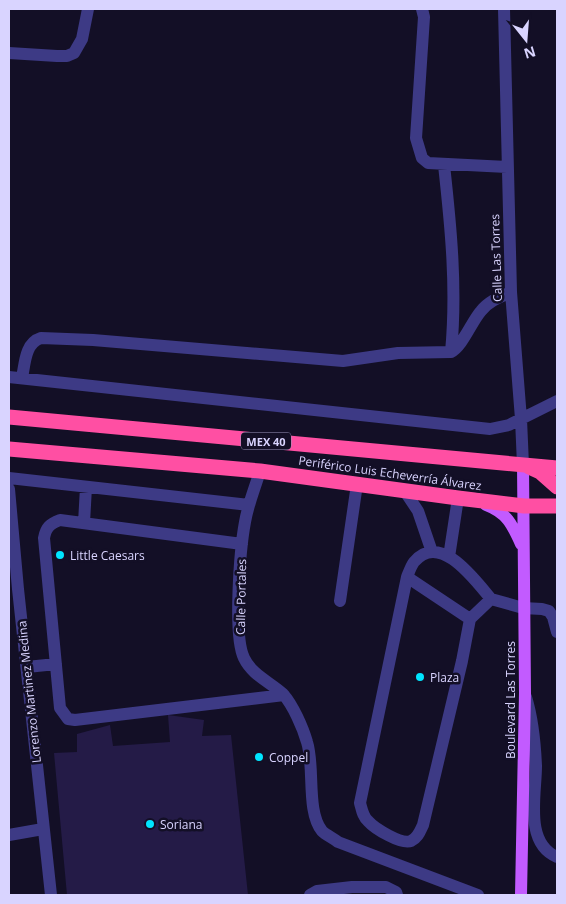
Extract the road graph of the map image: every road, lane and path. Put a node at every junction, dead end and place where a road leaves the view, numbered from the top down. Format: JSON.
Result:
{"nodes":[{"id":1,"x":88,"y":9,"type":"edge"},
{"id":2,"x":422,"y":9,"type":"edge"},
{"id":3,"x":504,"y":9,"type":"edge"},
{"id":4,"x":9,"y":53,"type":"edge"},
{"id":5,"x":444,"y":165,"type":"junction"},
{"id":6,"x":507,"y":167,"type":"junction"},
{"id":7,"x":511,"y":292,"type":"junction"},
{"id":8,"x":451,"y":352,"type":"junction"},
{"id":9,"x":9,"y":377,"type":"edge"},
{"id":10,"x":22,"y":378,"type":"junction"},
{"id":11,"x":557,"y":401,"type":"edge"},
{"id":12,"x":9,"y":417,"type":"edge"},
{"id":13,"x":521,"y":419,"type":"junction"},
{"id":14,"x":9,"y":449,"type":"edge"},
{"id":15,"x":523,"y":465,"type":"junction"},
{"id":16,"x":557,"y":468,"type":"edge"},
{"id":17,"x":260,"y":471,"type":"junction"},
{"id":18,"x":9,"y":478,"type":"edge"},
{"id":19,"x":357,"y":484,"type":"junction"},
{"id":20,"x":557,"y":486,"type":"edge"},
{"id":21,"x":86,"y":487,"type":"junction"},
{"id":22,"x":9,"y":489,"type":"edge"},
{"id":23,"x":404,"y":490,"type":"junction"},
{"id":24,"x":465,"y":499,"type":"junction"},
{"id":25,"x":249,"y":505,"type":"junction"},
{"id":26,"x":524,"y":506,"type":"junction"},
{"id":27,"x":557,"y":506,"type":"edge"},
{"id":28,"x":84,"y":523,"type":"junction"},
{"id":29,"x":242,"y":544,"type":"junction"},
{"id":30,"x":523,"y":549,"type":"junction"},
{"id":31,"x":432,"y":552,"type":"junction"},
{"id":32,"x":449,"y":557,"type":"junction"},
{"id":33,"x":407,"y":577,"type":"junction"},
{"id":34,"x":13,"y":589,"type":"edge"},
{"id":35,"x":491,"y":599,"type":"junction"},
{"id":36,"x":340,"y":601,"type":"dead end"},
{"id":37,"x":523,"y":608,"type":"junction"},
{"id":38,"x":470,"y":619,"type":"junction"},
{"id":39,"x":557,"y":632,"type":"edge"},
{"id":40,"x":56,"y":664,"type":"junction"},
{"id":41,"x":27,"y":667,"type":"junction"},
{"id":42,"x":524,"y":693,"type":"junction"},
{"id":43,"x":284,"y":695,"type":"junction"},
{"id":44,"x":43,"y":829,"type":"junction"},
{"id":45,"x":9,"y":835,"type":"edge"},
{"id":46,"x":557,"y":858,"type":"edge"},
{"id":47,"x":51,"y":895,"type":"edge"},
{"id":48,"x":310,"y":895,"type":"edge"},
{"id":49,"x":397,"y":895,"type":"edge"},
{"id":50,"x":478,"y":895,"type":"edge"},
{"id":51,"x":521,"y":895,"type":"edge"}],
"edges":[{"from":1,"to":4,"type":"street"},
{"from":2,"to":5,"type":"street"},
{"from":3,"to":6,"type":"street","name":"Calle Las Torres"},
{"from":5,"to":6,"type":"street"},
{"from":5,"to":8,"type":"street"},
{"from":6,"to":7,"type":"street","name":"Calle Las Torres"},
{"from":7,"to":8,"type":"street"},
{"from":7,"to":13,"type":"street","name":"Calle Las Torres"},
{"from":8,"to":10,"type":"street"},
{"from":9,"to":10,"type":"street"},
{"from":10,"to":13,"type":"street"},
{"from":11,"to":13,"type":"street"},
{"from":12,"to":15,"type":"highway","name":"Periférico Luis Echeverría Álvarez","number":"MEX 40"},
{"from":13,"to":15,"type":"street","name":"Calle Las Torres"},
{"from":14,"to":17,"type":"highway","name":"Periférico Luis Echeverría Álvarez"},
{"from":15,"to":16,"type":"highway","name":"Periférico Luis Echeverría Álvarez","number":"MEX 40"},
{"from":15,"to":20,"type":"highway"},
{"from":15,"to":26,"type":"main road","name":"Calle Las Torres"},
{"from":17,"to":19,"type":"highway","name":"Periférico Luis Echeverría Álvarez"},
{"from":17,"to":25,"type":"street","name":"Calle Portales"},
{"from":18,"to":21,"type":"street"},
{"from":19,"to":23,"type":"highway","name":"Periférico Luis Echeverría Álvarez"},
{"from":19,"to":36,"type":"street"},
{"from":21,"to":25,"type":"street"},
{"from":21,"to":28,"type":"street"},
{"from":22,"to":34,"type":"street","name":"Lorenzo Martinez Medina"},
{"from":23,"to":24,"type":"highway","name":"Periférico Luis Echeverría Álvarez"},
{"from":23,"to":31,"type":"street"},
{"from":24,"to":26,"type":"highway","name":"Periférico Luis Echeverría Álvarez"},
{"from":24,"to":30,"type":"main road"},
{"from":24,"to":32,"type":"street"},
{"from":25,"to":29,"type":"street","name":"Calle Portales"},
{"from":26,"to":27,"type":"highway","name":"Periférico Luis Echeverría Álvarez"},
{"from":26,"to":30,"type":"main road","name":"Boulevard Las Torres"},
{"from":28,"to":29,"type":"street"},
{"from":28,"to":40,"type":"street"},
{"from":29,"to":43,"type":"street","name":"Calle Portales"},
{"from":30,"to":37,"type":"main road","name":"Boulevard Las Torres"},
{"from":31,"to":32,"type":"street"},
{"from":31,"to":33,"type":"street"},
{"from":32,"to":35,"type":"street"},
{"from":33,"to":38,"type":"street"},
{"from":33,"to":38,"type":"street"},
{"from":34,"to":41,"type":"street","name":"Lorenzo Martinez Medina"},
{"from":35,"to":37,"type":"street"},
{"from":35,"to":38,"type":"street"},
{"from":37,"to":39,"type":"street"},
{"from":37,"to":42,"type":"main road","name":"Boulevard Las Torres"},
{"from":40,"to":41,"type":"street"},
{"from":40,"to":43,"type":"street"},
{"from":41,"to":44,"type":"street","name":"Lorenzo Martinez Medina"},
{"from":42,"to":46,"type":"street"},
{"from":42,"to":51,"type":"main road","name":"Boulevard Las Torres"},
{"from":43,"to":50,"type":"street","name":"Calle Portales"},
{"from":44,"to":45,"type":"street"},
{"from":44,"to":47,"type":"street","name":"Lorenzo Martinez Medina"},
{"from":48,"to":49,"type":"street"}]}
